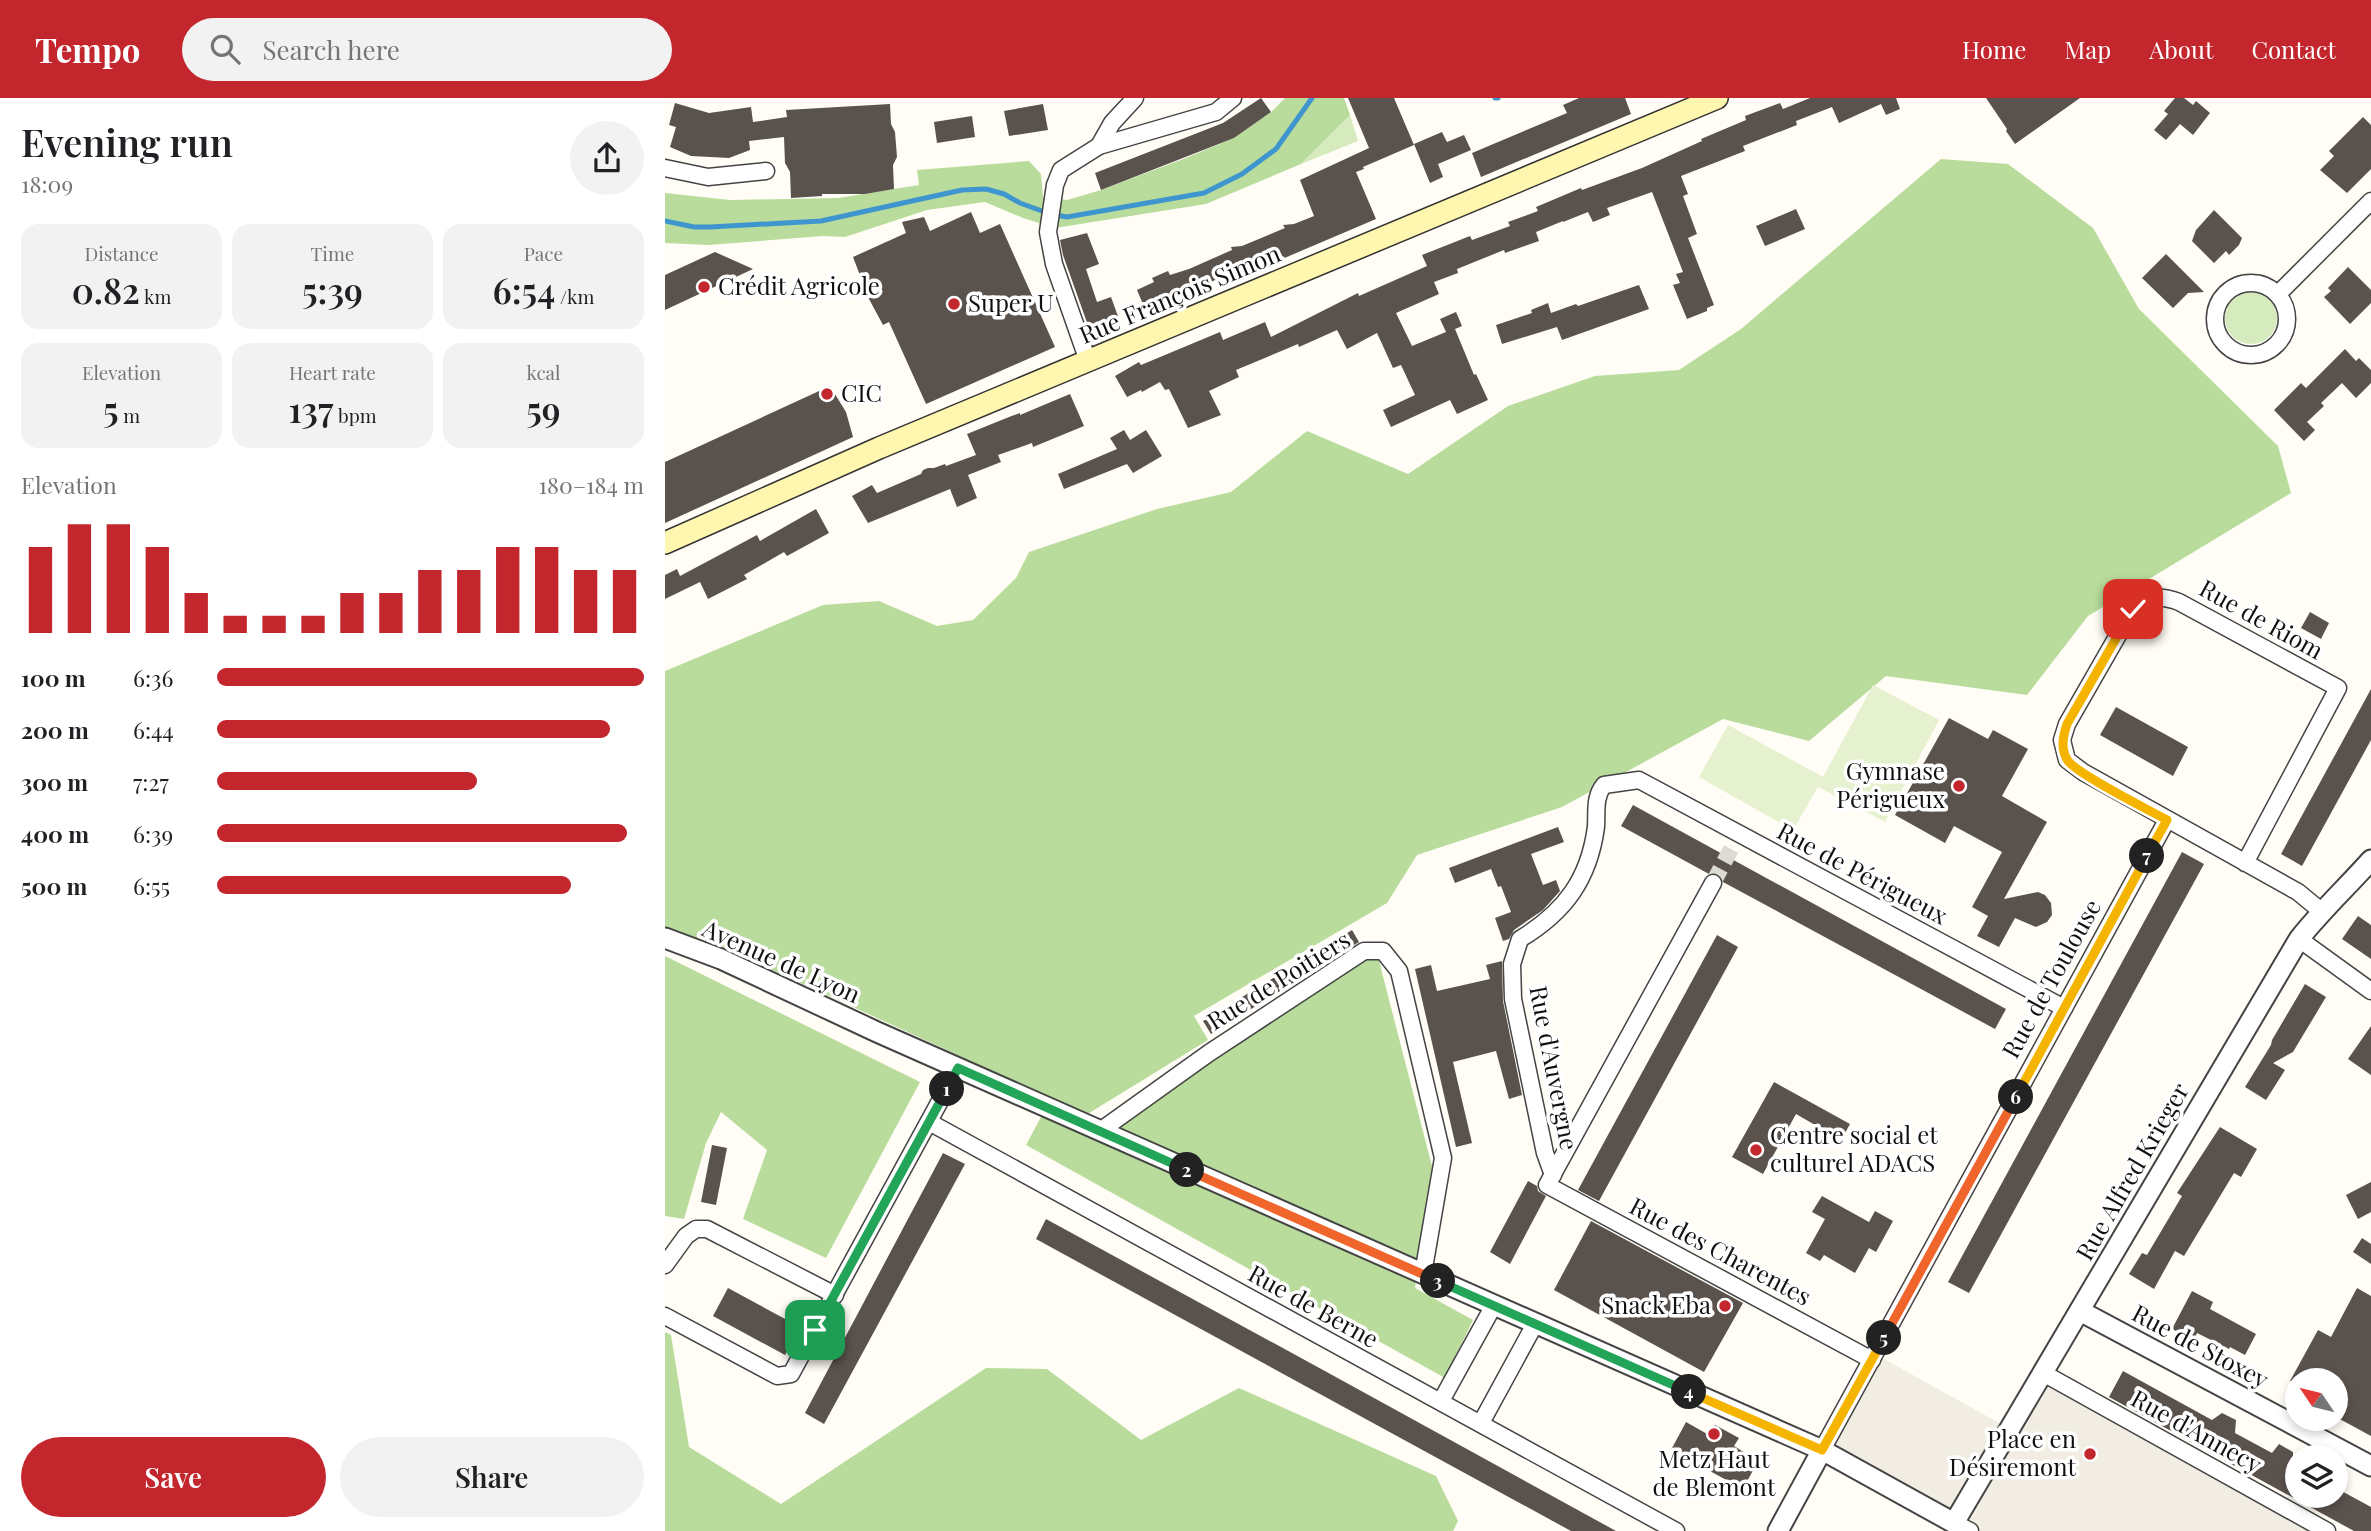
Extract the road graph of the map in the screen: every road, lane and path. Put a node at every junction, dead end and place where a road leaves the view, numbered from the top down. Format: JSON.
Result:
{"nodes":[{"id":1,"x":1135,"y":98,"type":"edge"},
{"id":2,"x":1234,"y":98,"type":"edge"},
{"id":3,"x":1717,"y":98,"type":"edge"},
{"id":4,"x":1099,"y":146,"type":"junction"},
{"id":5,"x":665,"y":168,"type":"edge"},
{"id":6,"x":766,"y":171,"type":"dead end"},
{"id":7,"x":2371,"y":201,"type":"edge"},
{"id":8,"x":2278,"y":294,"type":"junction"},
{"id":9,"x":1088,"y":361,"type":"junction"},
{"id":10,"x":665,"y":543,"type":"edge"},
{"id":11,"x":1639,"y":780,"type":"joint"},
{"id":12,"x":2167,"y":820,"type":"junction"},
{"id":13,"x":1740,"y":834,"type":"junction"},
{"id":14,"x":1731,"y":849,"type":"tunnel mouth"},
{"id":15,"x":2371,"y":860,"type":"edge"},
{"id":16,"x":2245,"y":863,"type":"junction"},
{"id":17,"x":1713,"y":883,"type":"tunnel mouth"},
{"id":18,"x":2321,"y":911,"type":"junction"},
{"id":19,"x":665,"y":938,"type":"edge"},
{"id":20,"x":2299,"y":939,"type":"junction"},
{"id":21,"x":2371,"y":991,"type":"edge"},
{"id":22,"x":2064,"y":1008,"type":"junction"},
{"id":23,"x":958,"y":1068,"type":"junction"},
{"id":24,"x":929,"y":1122,"type":"junction"},
{"id":25,"x":1100,"y":1131,"type":"junction"},
{"id":26,"x":1550,"y":1180,"type":"junction"},
{"id":27,"x":665,"y":1265,"type":"edge"},
{"id":28,"x":1423,"y":1274,"type":"junction"},
{"id":29,"x":835,"y":1295,"type":"junction"},
{"id":30,"x":1494,"y":1306,"type":"junction"},
{"id":31,"x":2080,"y":1311,"type":"junction"},
{"id":32,"x":665,"y":1315,"type":"edge"},
{"id":33,"x":1535,"y":1324,"type":"junction"},
{"id":34,"x":1872,"y":1360,"type":"junction"},
{"id":35,"x":2043,"y":1373,"type":"junction"},
{"id":36,"x":1441,"y":1401,"type":"junction"},
{"id":37,"x":1481,"y":1423,"type":"junction"},
{"id":38,"x":1822,"y":1450,"type":"junction"},
{"id":39,"x":2371,"y":1466,"type":"edge"},
{"id":40,"x":1962,"y":1527,"type":"edge"},
{"id":41,"x":1676,"y":1531,"type":"edge"},
{"id":42,"x":1778,"y":1531,"type":"edge"},
{"id":43,"x":2327,"y":1531,"type":"edge"}],
"edges":[{"from":1,"to":4,"type":"street"},
{"from":2,"to":4,"type":"street"},
{"from":3,"to":9,"type":"main road","name":"Rue François Simon"},
{"from":4,"to":9,"type":"street"},
{"from":5,"to":6,"type":"street"},
{"from":7,"to":8,"type":"street"},
{"from":8,"to":8,"type":"street"},
{"from":9,"to":10,"type":"main road","name":"Rue François Simon"},
{"from":11,"to":13,"type":"street","name":"Rue de Périgueux"},
{"from":11,"to":26,"type":"street","name":"Rue d'Auvergne"},
{"from":12,"to":16,"type":"street","name":"Rue de Riom"},
{"from":12,"to":16,"type":"street","name":"Rue de Riom"},
{"from":12,"to":22,"type":"street","name":"Rue de Toulouse"},
{"from":13,"to":14,"type":"street"},
{"from":13,"to":22,"type":"street","name":"Rue de Périgueux"},
{"from":15,"to":18,"type":"street","name":"Rue Alfred Krieger"},
{"from":16,"to":18,"type":"street","name":"Rue de Riom"},
{"from":17,"to":26,"type":"street"},
{"from":18,"to":20,"type":"street","name":"Rue Alfred Krieger"},
{"from":19,"to":23,"type":"street","name":"Avenue de Lyon"},
{"from":20,"to":21,"type":"street"},
{"from":20,"to":31,"type":"street","name":"Rue Alfred Krieger"},
{"from":22,"to":34,"type":"street","name":"Rue de Toulouse"},
{"from":23,"to":24,"type":"street"},
{"from":23,"to":25,"type":"street","name":"Avenue de Lyon"},
{"from":24,"to":29,"type":"street"},
{"from":24,"to":36,"type":"street","name":"Rue de Berne"},
{"from":25,"to":28,"type":"street","name":"Avenue de Lyon"},
{"from":25,"to":28,"type":"street","name":"Rue de Poitiers"},
{"from":26,"to":34,"type":"street","name":"Rue des Charentes"},
{"from":27,"to":29,"type":"street"},
{"from":28,"to":30,"type":"street","name":"Avenue de Lyon"},
{"from":29,"to":32,"type":"street"},
{"from":30,"to":33,"type":"street"},
{"from":30,"to":36,"type":"street"},
{"from":31,"to":35,"type":"street","name":"Rue Alfred Krieger"},
{"from":31,"to":39,"type":"street","name":"Rue de Stoxey"},
{"from":33,"to":37,"type":"street"},
{"from":33,"to":38,"type":"street"},
{"from":34,"to":38,"type":"street","name":"Rue de Toulouse"},
{"from":35,"to":40,"type":"street","name":"Rue Alfred Krieger"},
{"from":35,"to":43,"type":"street","name":"Rue d'Annecy"},
{"from":36,"to":37,"type":"street","name":"Rue de Berne"},
{"from":37,"to":41,"type":"street","name":"Rue de Berne"},
{"from":38,"to":40,"type":"street"},
{"from":38,"to":42,"type":"street","name":"Rue de Toulouse"}]}
